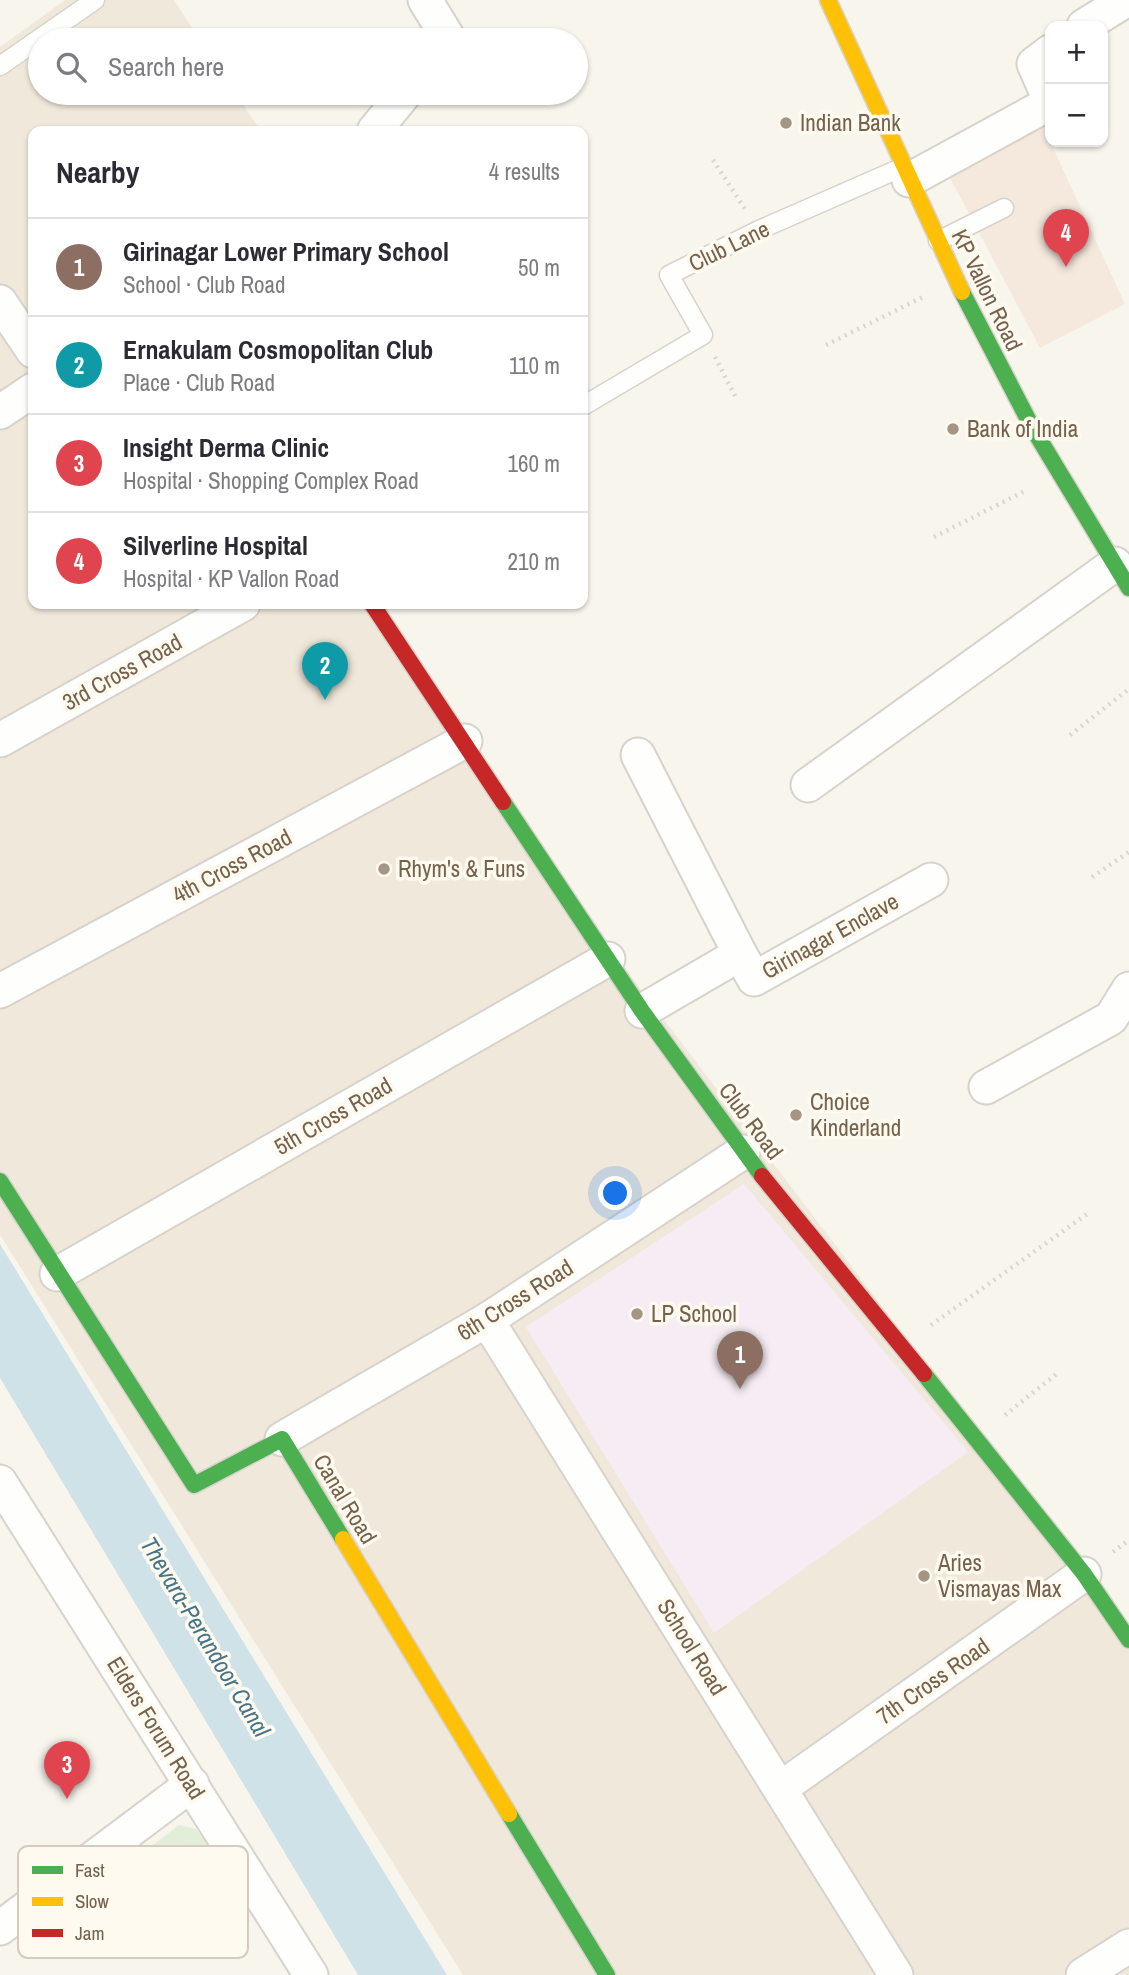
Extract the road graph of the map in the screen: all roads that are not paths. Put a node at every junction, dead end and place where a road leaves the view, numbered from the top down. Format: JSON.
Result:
{"nodes":[{"id":1,"x":95,"y":0,"type":"edge"},
{"id":2,"x":425,"y":0,"type":"edge"},
{"id":3,"x":828,"y":0,"type":"edge"},
{"id":4,"x":1126,"y":0,"type":"edge"},
{"id":5,"x":1089,"y":15,"type":"edge"},
{"id":6,"x":55,"y":28,"type":"edge"},
{"id":7,"x":442,"y":28,"type":"edge"},
{"id":8,"x":28,"y":47,"type":"edge"},
{"id":9,"x":1045,"y":56,"type":"edge"},
{"id":10,"x":0,"y":66,"type":"edge"},
{"id":11,"x":1045,"y":90,"type":"edge"},
{"id":12,"x":1045,"y":104,"type":"edge"},
{"id":13,"x":395,"y":105,"type":"edge"},
{"id":14,"x":378,"y":126,"type":"edge"},
{"id":15,"x":906,"y":174,"type":"junction"},
{"id":16,"x":1004,"y":208,"type":"dead end"},
{"id":17,"x":938,"y":241,"type":"junction"},
{"id":18,"x":0,"y":302,"type":"edge"},
{"id":19,"x":28,"y":344,"type":"edge"},
{"id":20,"x":28,"y":393,"type":"edge"},
{"id":21,"x":588,"y":403,"type":"edge"},
{"id":22,"x":0,"y":412,"type":"edge"},
{"id":23,"x":1122,"y":576,"type":"edge"},
{"id":24,"x":234,"y":609,"type":"edge"},
{"id":25,"x":375,"y":609,"type":"edge"},
{"id":26,"x":0,"y":740,"type":"edge"},
{"id":27,"x":465,"y":741,"type":"junction"},
{"id":28,"x":638,"y":755,"type":"dead end"},
{"id":29,"x":808,"y":785,"type":"dead end"},
{"id":30,"x":931,"y":880,"type":"dead end"},
{"id":31,"x":740,"y":954,"type":"junction"},
{"id":32,"x":608,"y":959,"type":"junction"},
{"id":33,"x":1129,"y":989,"type":"edge"},
{"id":34,"x":0,"y":991,"type":"edge"},
{"id":35,"x":642,"y":1011,"type":"junction"},
{"id":36,"x":986,"y":1087,"type":"dead end"},
{"id":37,"x":743,"y":1152,"type":"junction"},
{"id":38,"x":0,"y":1181,"type":"edge"},
{"id":39,"x":57,"y":1274,"type":"junction"},
{"id":40,"x":487,"y":1320,"type":"junction"},
{"id":41,"x":282,"y":1439,"type":"junction"},
{"id":42,"x":0,"y":1482,"type":"edge"},
{"id":43,"x":1084,"y":1574,"type":"junction"},
{"id":44,"x":1129,"y":1640,"type":"edge"},
{"id":45,"x":192,"y":1784,"type":"junction"},
{"id":46,"x":781,"y":1788,"type":"junction"},
{"id":47,"x":108,"y":1846,"type":"edge"},
{"id":48,"x":231,"y":1846,"type":"edge"},
{"id":49,"x":248,"y":1874,"type":"edge"},
{"id":50,"x":18,"y":1912,"type":"edge"},
{"id":51,"x":1,"y":1925,"type":"edge"},
{"id":52,"x":1129,"y":1946,"type":"edge"},
{"id":53,"x":311,"y":1975,"type":"edge"},
{"id":54,"x":607,"y":1975,"type":"edge"},
{"id":55,"x":896,"y":1975,"type":"edge"},
{"id":56,"x":1083,"y":1975,"type":"edge"}],
"edges":[{"from":1,"to":6,"type":"lane"},
{"from":2,"to":7,"type":"street"},
{"from":3,"to":15,"type":"street","name":"KP Vallon Road"},
{"from":4,"to":5,"type":"street"},
{"from":8,"to":10,"type":"lane"},
{"from":9,"to":11,"type":"street"},
{"from":12,"to":15,"type":"street"},
{"from":13,"to":14,"type":"street"},
{"from":15,"to":17,"type":"street","name":"KP Vallon Road"},
{"from":15,"to":21,"type":"lane","name":"Club Lane"},
{"from":16,"to":17,"type":"lane"},
{"from":17,"to":23,"type":"street","name":"KP Vallon Road"},
{"from":18,"to":19,"type":"street"},
{"from":20,"to":22,"type":"street"},
{"from":23,"to":29,"type":"street"},
{"from":24,"to":26,"type":"street","name":"3rd Cross Road"},
{"from":25,"to":27,"type":"street","name":"Club Road"},
{"from":27,"to":32,"type":"street","name":"Club Road"},
{"from":27,"to":34,"type":"street","name":"4th Cross Road"},
{"from":28,"to":31,"type":"street","name":"Girinagar Enclave"},
{"from":30,"to":31,"type":"street","name":"Girinagar Enclave"},
{"from":31,"to":35,"type":"street","name":"Girinagar Enclave"},
{"from":32,"to":35,"type":"street","name":"Club Road"},
{"from":32,"to":39,"type":"street","name":"5th Cross Road"},
{"from":33,"to":36,"type":"street"},
{"from":35,"to":37,"type":"street","name":"Club Road"},
{"from":37,"to":40,"type":"street","name":"6th Cross Road"},
{"from":37,"to":43,"type":"street","name":"Club Road"},
{"from":38,"to":39,"type":"street"},
{"from":39,"to":41,"type":"street"},
{"from":40,"to":41,"type":"street","name":"6th Cross Road"},
{"from":40,"to":46,"type":"street","name":"School Road"},
{"from":41,"to":54,"type":"street","name":"Canal Road"},
{"from":42,"to":45,"type":"street","name":"Elders Forum Road"},
{"from":43,"to":44,"type":"street","name":"Club Road"},
{"from":43,"to":46,"type":"street","name":"7th Cross Road"},
{"from":45,"to":47,"type":"street"},
{"from":45,"to":48,"type":"street","name":"Elders Forum Road"},
{"from":46,"to":55,"type":"street","name":"School Road"},
{"from":49,"to":53,"type":"street","name":"Elders Forum Road"},
{"from":50,"to":51,"type":"street"},
{"from":52,"to":56,"type":"street"}]}
